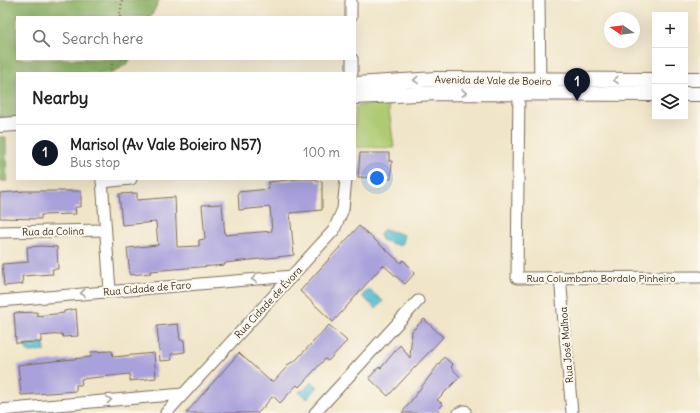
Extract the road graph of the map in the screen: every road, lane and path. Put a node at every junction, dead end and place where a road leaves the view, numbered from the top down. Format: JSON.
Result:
{"nodes":[{"id":1,"x":122,"y":0,"type":"edge"},
{"id":2,"x":351,"y":0,"type":"edge"},
{"id":3,"x":539,"y":0,"type":"edge"},
{"id":4,"x":120,"y":16,"type":"edge"},
{"id":5,"x":351,"y":16,"type":"edge"},
{"id":6,"x":113,"y":60,"type":"edge"},
{"id":7,"x":352,"y":60,"type":"edge"},
{"id":8,"x":110,"y":72,"type":"edge"},
{"id":9,"x":352,"y":72,"type":"edge"},
{"id":10,"x":688,"y":79,"type":"edge"},
{"id":11,"x":700,"y":79,"type":"edge"},
{"id":12,"x":652,"y":80,"type":"edge"},
{"id":13,"x":356,"y":84,"type":"edge"},
{"id":14,"x":519,"y":87,"type":"junction"},
{"id":15,"x":540,"y":87,"type":"junction"},
{"id":16,"x":652,"y":94,"type":"edge"},
{"id":17,"x":688,"y":94,"type":"edge"},
{"id":18,"x":700,"y":94,"type":"edge"},
{"id":19,"x":356,"y":98,"type":"edge"},
{"id":20,"x":0,"y":124,"type":"edge"},
{"id":21,"x":16,"y":124,"type":"edge"},
{"id":22,"x":102,"y":180,"type":"edge"},
{"id":23,"x":346,"y":180,"type":"edge"},
{"id":24,"x":105,"y":230,"type":"junction"},
{"id":25,"x":0,"y":232,"type":"edge"},
{"id":26,"x":293,"y":276,"type":"junction"},
{"id":27,"x":560,"y":277,"type":"junction"},
{"id":28,"x":700,"y":277,"type":"edge"},
{"id":29,"x":110,"y":291,"type":"junction"},
{"id":30,"x":0,"y":300,"type":"edge"},
{"id":31,"x":418,"y":301,"type":"dead end"},
{"id":32,"x":183,"y":394,"type":"junction"},
{"id":33,"x":0,"y":410,"type":"edge"},
{"id":34,"x":166,"y":413,"type":"edge"},
{"id":35,"x":315,"y":413,"type":"edge"},
{"id":36,"x":572,"y":413,"type":"edge"}],
"edges":[{"from":1,"to":4,"type":"path"},
{"from":2,"to":5,"type":"street"},
{"from":3,"to":15,"type":"street"},
{"from":6,"to":8,"type":"path"},
{"from":7,"to":9,"type":"street"},
{"from":10,"to":11,"type":"street"},
{"from":12,"to":15,"type":"street","name":"Avenida de Vale de Boeiro","one_way":true},
{"from":14,"to":13,"type":"street","name":"Avenida de Vale de Boeiro","one_way":true},
{"from":14,"to":15,"type":"street","name":"Avenida de Vale de Boeiro"},
{"from":19,"to":14,"type":"street","name":"Avenida de Vale de Boeiro","one_way":true},
{"from":14,"to":27,"type":"street","name":"Rua Columbano Bordalo Pinheiro"},
{"from":15,"to":16,"type":"street","name":"Avenida de Vale de Boeiro"},
{"from":17,"to":18,"type":"street"},
{"from":20,"to":21,"type":"street"},
{"from":22,"to":24,"type":"street"},
{"from":23,"to":26,"type":"street","name":"Rua Cidade de Évora"},
{"from":24,"to":25,"type":"street","name":"Rua da Colina"},
{"from":24,"to":29,"type":"street"},
{"from":26,"to":29,"type":"street","name":"Rua Cidade de Faro","one_way":true},
{"from":26,"to":32,"type":"street","name":"Rua Cidade de Évora"},
{"from":27,"to":28,"type":"street","name":"Rua Columbano Bordalo Pinheiro"},
{"from":27,"to":36,"type":"street","name":"Rua José Malhoa"},
{"from":29,"to":30,"type":"street","name":"Rua Cidade de Faro","one_way":true},
{"from":31,"to":35,"type":"street"},
{"from":33,"to":32,"type":"street","one_way":true},
{"from":32,"to":34,"type":"street","name":"Rua Cidade de Évora"}]}
